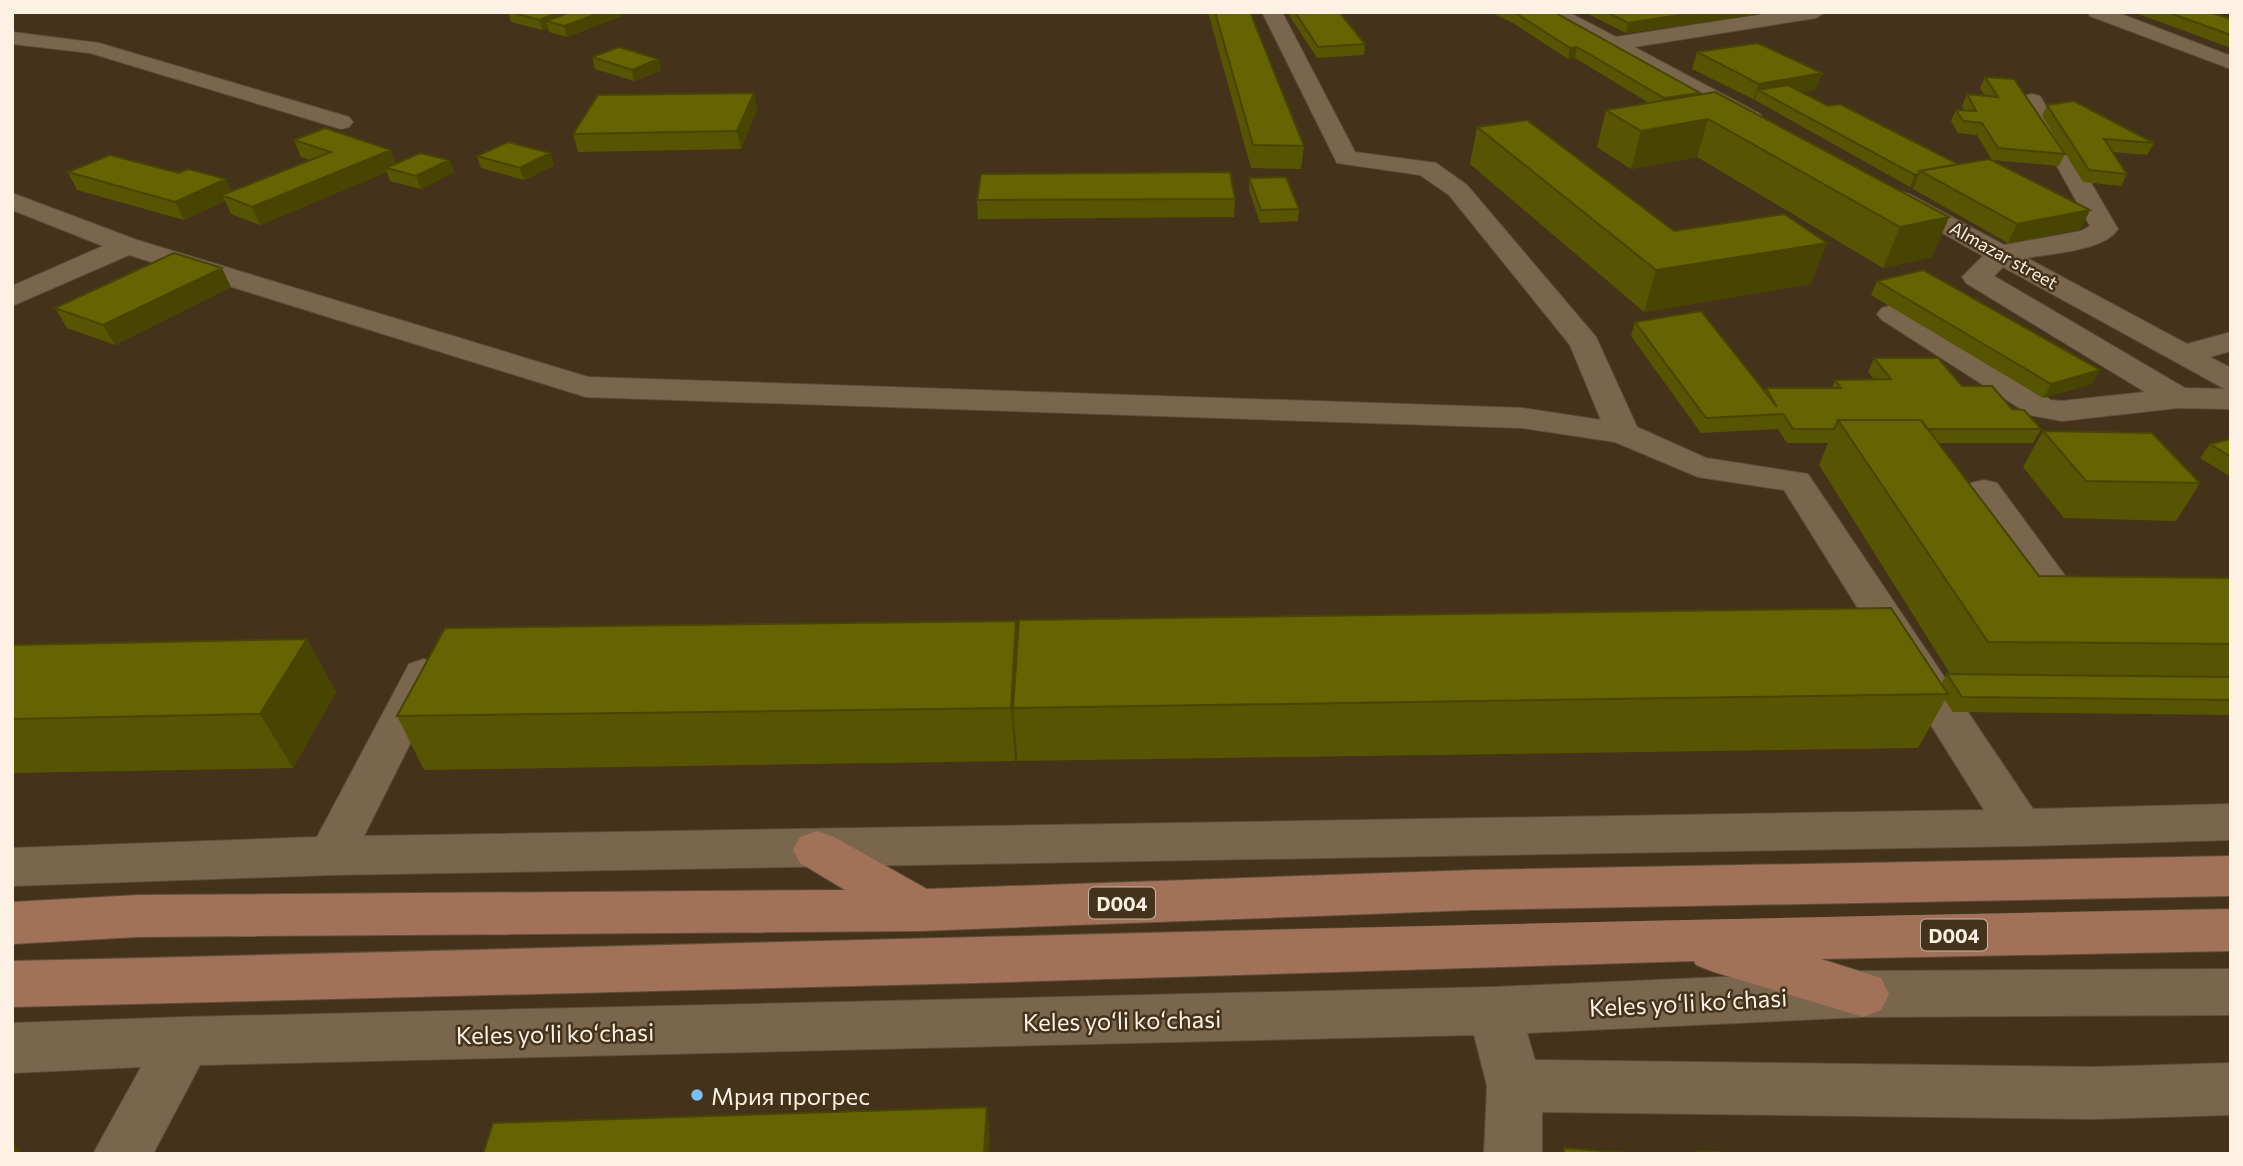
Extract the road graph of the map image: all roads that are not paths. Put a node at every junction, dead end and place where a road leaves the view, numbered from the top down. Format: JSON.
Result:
{"nodes":[{"id":1,"x":1272,"y":12,"type":"edge"},
{"id":2,"x":1553,"y":12,"type":"edge"},
{"id":3,"x":1816,"y":12,"type":"edge"},
{"id":4,"x":2097,"y":12,"type":"edge"},
{"id":5,"x":14,"y":40,"type":"edge"},
{"id":6,"x":1612,"y":44,"type":"junction"},
{"id":7,"x":2231,"y":63,"type":"edge"},
{"id":8,"x":2032,"y":101,"type":"edge"},
{"id":9,"x":341,"y":122,"type":"dead end"},
{"id":10,"x":1770,"y":129,"type":"edge"},
{"id":11,"x":1880,"y":188,"type":"edge"},
{"id":12,"x":12,"y":201,"type":"edge"},
{"id":13,"x":127,"y":246,"type":"junction"},
{"id":14,"x":2001,"y":254,"type":"junction"},
{"id":15,"x":12,"y":297,"type":"edge"},
{"id":16,"x":1892,"y":314,"type":"dead end"},
{"id":17,"x":2231,"y":341,"type":"edge"},
{"id":18,"x":2183,"y":355,"type":"junction"},
{"id":19,"x":2231,"y":381,"type":"edge"},
{"id":20,"x":2178,"y":398,"type":"junction"},
{"id":21,"x":2231,"y":399,"type":"edge"},
{"id":22,"x":1623,"y":433,"type":"junction"},
{"id":23,"x":1984,"y":491,"type":"dead end"},
{"id":24,"x":2123,"y":601,"type":"edge"},
{"id":25,"x":427,"y":667,"type":"edge"},
{"id":26,"x":2231,"y":822,"type":"edge"},
{"id":27,"x":2021,"y":828,"type":"junction"},
{"id":28,"x":817,"y":849,"type":"junction"},
{"id":29,"x":331,"y":856,"type":"junction"},
{"id":30,"x":12,"y":867,"type":"edge"},
{"id":31,"x":2231,"y":876,"type":"edge"},
{"id":32,"x":920,"y":910,"type":"junction"},
{"id":33,"x":12,"y":923,"type":"edge"},
{"id":34,"x":2231,"y":930,"type":"edge"},
{"id":35,"x":1678,"y":940,"type":"junction"},
{"id":36,"x":12,"y":984,"type":"edge"},
{"id":37,"x":2231,"y":992,"type":"edge"},
{"id":38,"x":1863,"y":994,"type":"junction"},
{"id":39,"x":1494,"y":1011,"type":"junction"},
{"id":40,"x":185,"y":1041,"type":"junction"},
{"id":41,"x":12,"y":1048,"type":"edge"},
{"id":42,"x":1515,"y":1086,"type":"junction"},
{"id":43,"x":2231,"y":1089,"type":"edge"},
{"id":44,"x":122,"y":1154,"type":"edge"},
{"id":45,"x":1513,"y":1154,"type":"edge"}],
"edges":[{"from":1,"to":22,"type":"street"},
{"from":2,"to":6,"type":"street"},
{"from":3,"to":6,"type":"street"},
{"from":4,"to":7,"type":"street"},
{"from":5,"to":9,"type":"street"},
{"from":6,"to":10,"type":"street"},
{"from":8,"to":14,"type":"street"},
{"from":11,"to":14,"type":"street","name":"Almazar street"},
{"from":12,"to":13,"type":"street"},
{"from":13,"to":15,"type":"street"},
{"from":13,"to":22,"type":"street"},
{"from":14,"to":18,"type":"street","name":"Almazar street"},
{"from":14,"to":20,"type":"street"},
{"from":16,"to":20,"type":"street"},
{"from":17,"to":18,"type":"street"},
{"from":18,"to":19,"type":"street","name":"Almazar street"},
{"from":20,"to":21,"type":"street"},
{"from":22,"to":27,"type":"street"},
{"from":23,"to":24,"type":"street"},
{"from":25,"to":29,"type":"street"},
{"from":26,"to":27,"type":"street"},
{"from":27,"to":28,"type":"street"},
{"from":28,"to":29,"type":"street"},
{"from":28,"to":32,"type":"main road"},
{"from":29,"to":30,"type":"street"},
{"from":31,"to":32,"type":"main road","number":"D004"},
{"from":32,"to":33,"type":"main road","number":"D004"},
{"from":34,"to":35,"type":"main road","number":"D004"},
{"from":35,"to":36,"type":"main road","number":"D004"},
{"from":35,"to":38,"type":"main road"},
{"from":37,"to":38,"type":"street","name":"Keles yoʻli koʻchasi"},
{"from":38,"to":39,"type":"street","name":"Keles yoʻli koʻchasi"},
{"from":39,"to":40,"type":"street","name":"Keles yoʻli koʻchasi"},
{"from":39,"to":42,"type":"street"},
{"from":40,"to":41,"type":"street","name":"Keles yoʻli koʻchasi"},
{"from":40,"to":44,"type":"street"},
{"from":42,"to":43,"type":"street"},
{"from":42,"to":45,"type":"street"}]}
